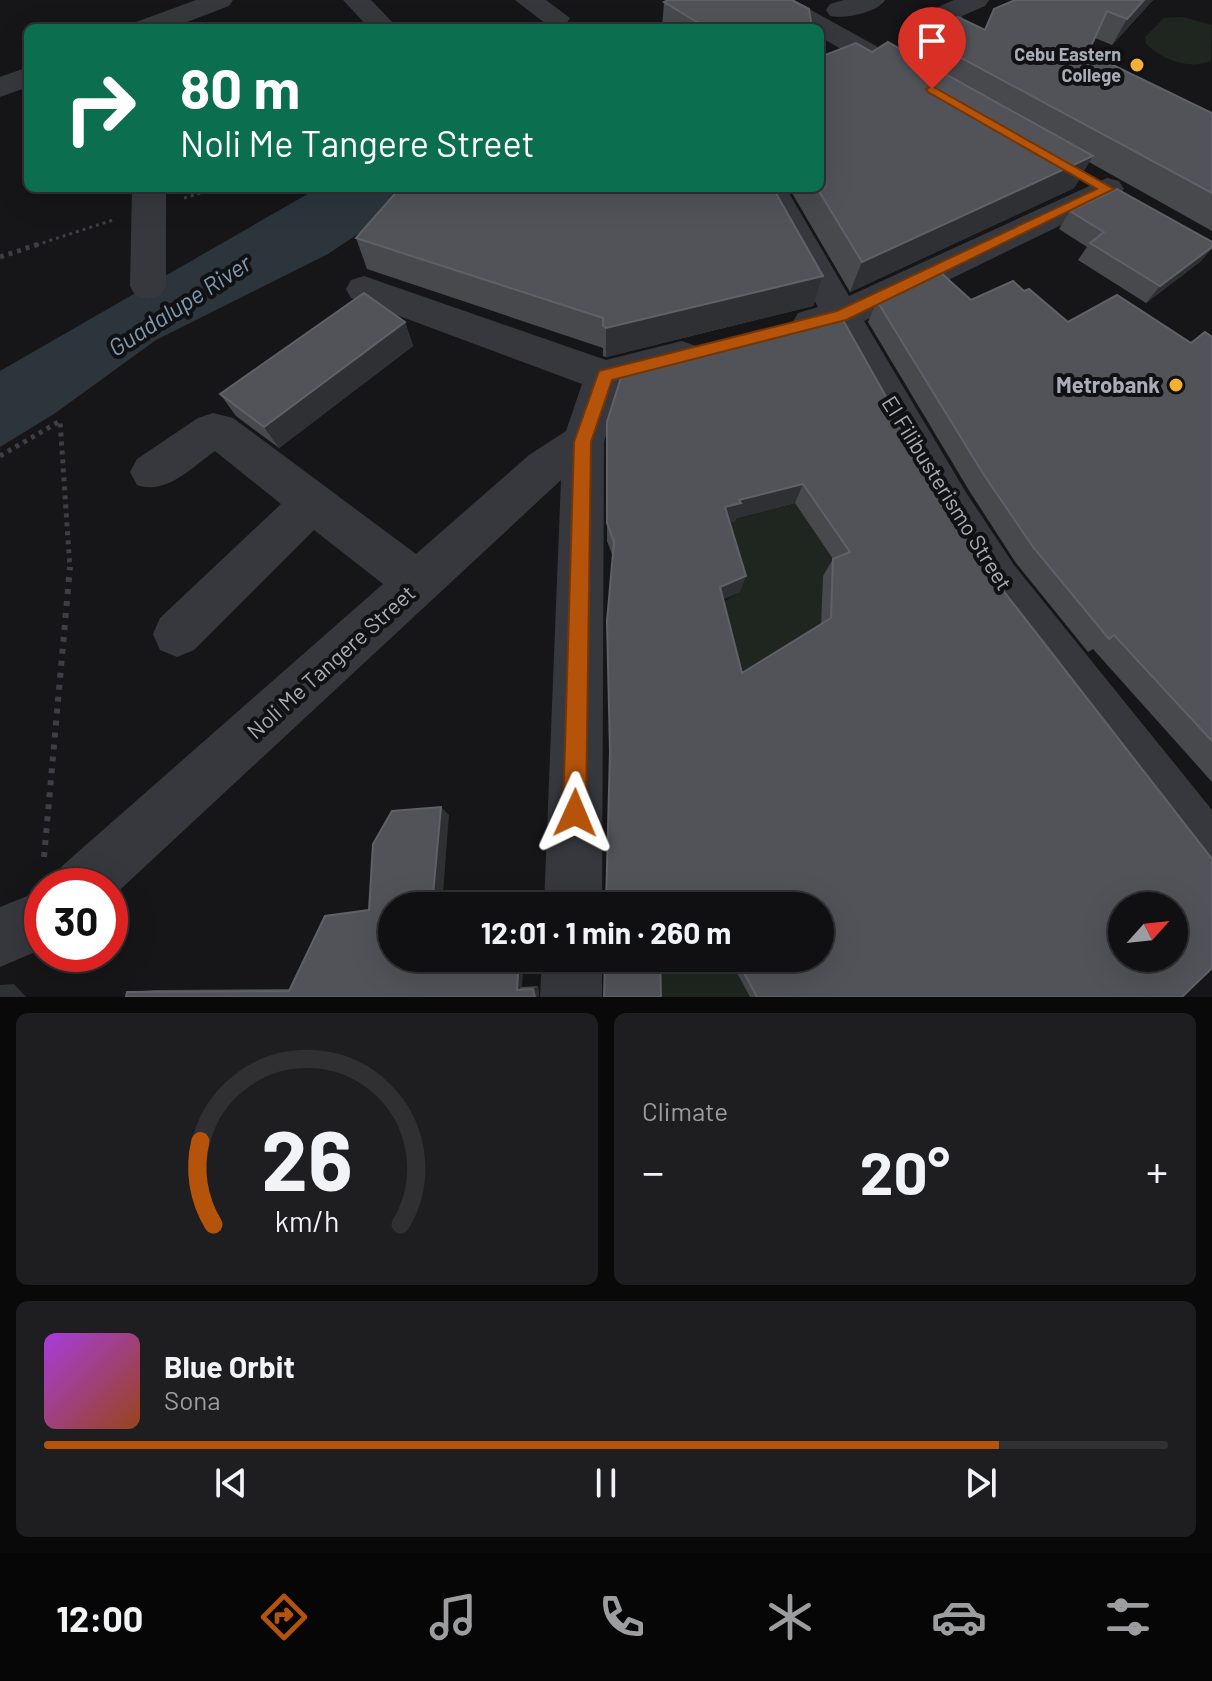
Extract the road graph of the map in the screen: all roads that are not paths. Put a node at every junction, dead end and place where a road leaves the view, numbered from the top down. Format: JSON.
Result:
{"nodes":[{"id":1,"x":147,"y":0,"type":"edge"},
{"id":2,"x":220,"y":0,"type":"edge"},
{"id":3,"x":356,"y":0,"type":"edge"},
{"id":4,"x":528,"y":0,"type":"edge"},
{"id":5,"x":774,"y":0,"type":"edge"},
{"id":6,"x":872,"y":0,"type":"edge"},
{"id":7,"x":976,"y":0,"type":"edge"},
{"id":8,"x":837,"y":13,"type":"edge"},
{"id":9,"x":556,"y":18,"type":"dead end"},
{"id":10,"x":145,"y":24,"type":"edge"},
{"id":11,"x":156,"y":24,"type":"edge"},
{"id":12,"x":380,"y":24,"type":"edge"},
{"id":13,"x":871,"y":54,"type":"junction"},
{"id":14,"x":933,"y":60,"type":"junction"},
{"id":15,"x":833,"y":65,"type":"edge"},
{"id":16,"x":24,"y":78,"type":"edge"},
{"id":17,"x":0,"y":88,"type":"edge"},
{"id":18,"x":1107,"y":189,"type":"dead end"},
{"id":19,"x":771,"y":192,"type":"edge"},
{"id":20,"x":149,"y":198,"type":"edge"},
{"id":21,"x":148,"y":286,"type":"dead end"},
{"id":22,"x":364,"y":289,"type":"dead end"},
{"id":23,"x":841,"y":316,"type":"junction"},
{"id":24,"x":782,"y":331,"type":"edge"},
{"id":25,"x":708,"y":350,"type":"edge"},
{"id":26,"x":605,"y":376,"type":"junction"},
{"id":27,"x":583,"y":442,"type":"junction"},
{"id":28,"x":152,"y":472,"type":"dead end"},
{"id":29,"x":314,"y":501,"type":"junction"},
{"id":30,"x":419,"y":584,"type":"junction"},
{"id":31,"x":177,"y":634,"type":"dead end"},
{"id":32,"x":1212,"y":855,"type":"edge"},
{"id":33,"x":70,"y":868,"type":"edge"},
{"id":34,"x":573,"y":892,"type":"edge"},
{"id":35,"x":24,"y":927,"type":"edge"},
{"id":36,"x":0,"y":937,"type":"edge"},
{"id":37,"x":572,"y":972,"type":"edge"},
{"id":38,"x":571,"y":997,"type":"edge"}],
"edges":[{"from":1,"to":10,"type":"street"},
{"from":2,"to":11,"type":"street"},
{"from":3,"to":12,"type":"street"},
{"from":4,"to":9,"type":"street"},
{"from":5,"to":8,"type":"street"},
{"from":6,"to":8,"type":"street"},
{"from":7,"to":14,"type":"street"},
{"from":8,"to":13,"type":"street"},
{"from":13,"to":14,"type":"street"},
{"from":13,"to":14,"type":"street"},
{"from":13,"to":15,"type":"street"},
{"from":16,"to":17,"type":"street"},
{"from":18,"to":23,"type":"street"},
{"from":19,"to":23,"type":"street","name":"El Filibusterismo Street"},
{"from":20,"to":21,"type":"street"},
{"from":22,"to":26,"type":"street"},
{"from":23,"to":24,"type":"street"},
{"from":23,"to":32,"type":"street","name":"El Filibusterismo Street"},
{"from":25,"to":26,"type":"street"},
{"from":26,"to":27,"type":"street"},
{"from":27,"to":30,"type":"street","name":"Noli Me Tangere Street"},
{"from":27,"to":34,"type":"street"},
{"from":28,"to":29,"type":"street"},
{"from":29,"to":30,"type":"street"},
{"from":29,"to":31,"type":"street"},
{"from":30,"to":33,"type":"street","name":"Noli Me Tangere Street"},
{"from":35,"to":36,"type":"street"},
{"from":37,"to":38,"type":"street"}]}
